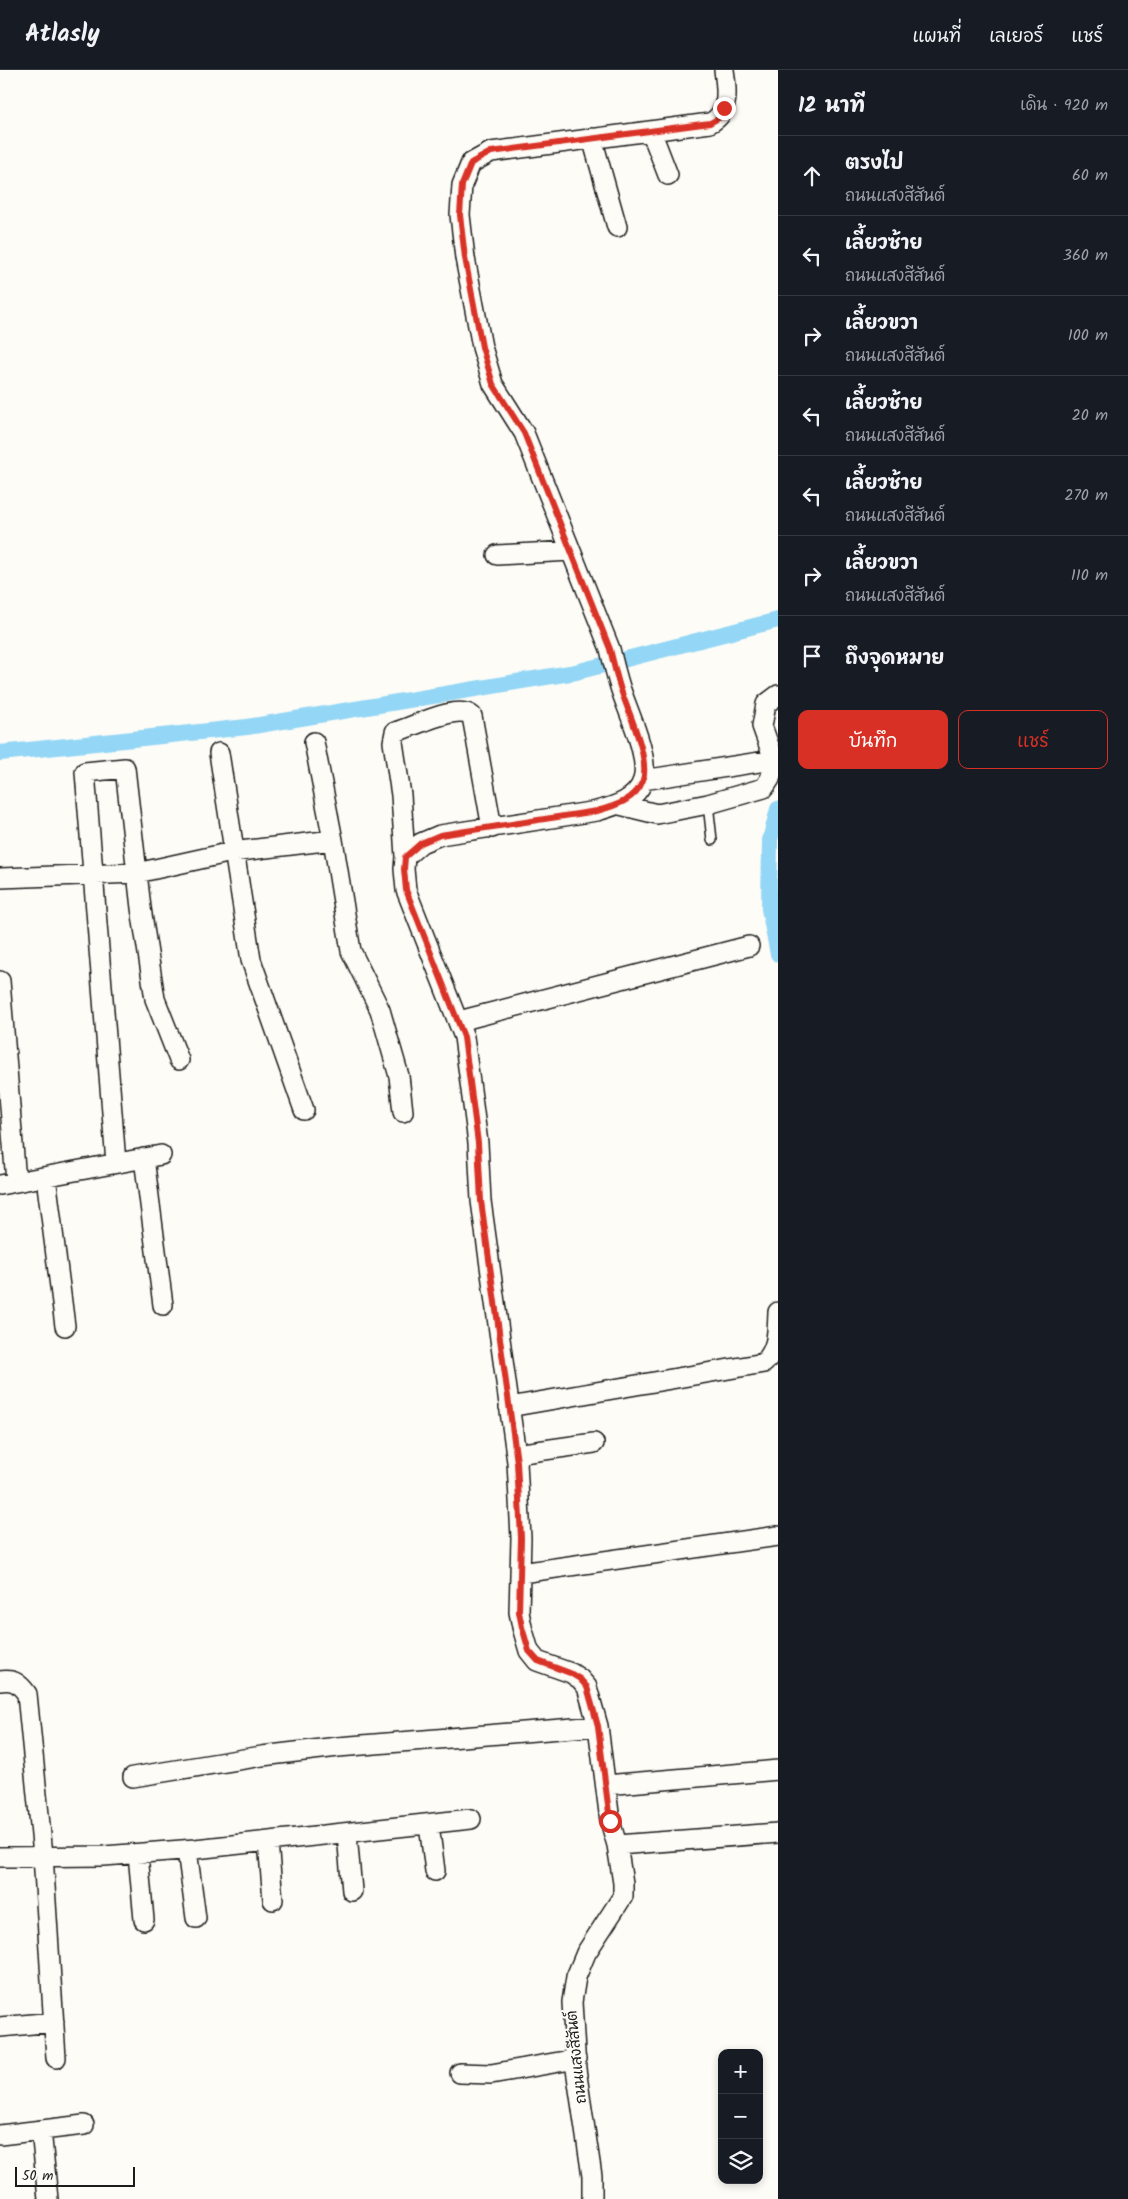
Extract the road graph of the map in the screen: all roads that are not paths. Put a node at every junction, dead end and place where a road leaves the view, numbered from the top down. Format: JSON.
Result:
{"nodes":[{"id":1,"x":724,"y":70,"type":"edge"},
{"id":2,"x":651,"y":131,"type":"junction"},
{"id":3,"x":592,"y":138,"type":"junction"},
{"id":4,"x":668,"y":174,"type":"dead end"},
{"id":5,"x":617,"y":227,"type":"dead end"},
{"id":6,"x":571,"y":551,"type":"junction"},
{"id":7,"x":497,"y":555,"type":"dead end"},
{"id":8,"x":778,"y":695,"type":"edge"},
{"id":9,"x":314,"y":742,"type":"dead end"},
{"id":10,"x":219,"y":753,"type":"dead end"},
{"id":11,"x":772,"y":760,"type":"junction"},
{"id":12,"x":643,"y":780,"type":"junction"},
{"id":13,"x":708,"y":804,"type":"junction"},
{"id":14,"x":620,"y":805,"type":"junction"},
{"id":15,"x":492,"y":828,"type":"junction"},
{"id":16,"x":332,"y":840,"type":"junction"},
{"id":17,"x":712,"y":840,"type":"dead end"},
{"id":18,"x":232,"y":852,"type":"junction"},
{"id":19,"x":405,"y":857,"type":"junction"},
{"id":20,"x":137,"y":873,"type":"junction"},
{"id":21,"x":93,"y":874,"type":"junction"},
{"id":22,"x":0,"y":878,"type":"edge"},
{"id":23,"x":749,"y":946,"type":"dead end"},
{"id":24,"x":0,"y":981,"type":"edge"},
{"id":25,"x":459,"y":1021,"type":"junction"},
{"id":26,"x":180,"y":1060,"type":"dead end"},
{"id":27,"x":304,"y":1110,"type":"dead end"},
{"id":28,"x":403,"y":1112,"type":"dead end"},
{"id":29,"x":116,"y":1164,"type":"junction"},
{"id":30,"x":46,"y":1177,"type":"junction"},
{"id":31,"x":8,"y":1184,"type":"edge"},
{"id":32,"x":163,"y":1305,"type":"dead end"},
{"id":33,"x":778,"y":1312,"type":"edge"},
{"id":34,"x":65,"y":1326,"type":"dead end"},
{"id":35,"x":509,"y":1408,"type":"junction"},
{"id":36,"x":594,"y":1443,"type":"dead end"},
{"id":37,"x":516,"y":1454,"type":"junction"},
{"id":38,"x":778,"y":1536,"type":"edge"},
{"id":39,"x":521,"y":1572,"type":"junction"},
{"id":40,"x":0,"y":1681,"type":"edge"},
{"id":41,"x":598,"y":1726,"type":"junction"},
{"id":42,"x":778,"y":1770,"type":"edge"},
{"id":43,"x":133,"y":1776,"type":"dead end"},
{"id":44,"x":606,"y":1785,"type":"junction"},
{"id":45,"x":471,"y":1819,"type":"dead end"},
{"id":46,"x":429,"y":1826,"type":"junction"},
{"id":47,"x":778,"y":1833,"type":"edge"},
{"id":48,"x":347,"y":1834,"type":"junction"},
{"id":49,"x":268,"y":1842,"type":"junction"},
{"id":50,"x":617,"y":1845,"type":"junction"},
{"id":51,"x":187,"y":1850,"type":"junction"},
{"id":52,"x":138,"y":1854,"type":"junction"},
{"id":53,"x":43,"y":1855,"type":"junction"},
{"id":54,"x":0,"y":1857,"type":"edge"},
{"id":55,"x":435,"y":1870,"type":"dead end"},
{"id":56,"x":352,"y":1891,"type":"dead end"},
{"id":57,"x":273,"y":1900,"type":"dead end"},
{"id":58,"x":196,"y":1918,"type":"dead end"},
{"id":59,"x":144,"y":1920,"type":"dead end"},
{"id":60,"x":54,"y":2022,"type":"junction"},
{"id":61,"x":0,"y":2026,"type":"edge"},
{"id":62,"x":56,"y":2058,"type":"dead end"},
{"id":63,"x":576,"y":2058,"type":"junction"},
{"id":64,"x":460,"y":2073,"type":"dead end"},
{"id":65,"x":84,"y":2125,"type":"dead end"},
{"id":66,"x":41,"y":2130,"type":"junction"},
{"id":67,"x":0,"y":2135,"type":"edge"},
{"id":68,"x":48,"y":2199,"type":"edge"},
{"id":69,"x":592,"y":2199,"type":"edge"}],
"edges":[{"from":1,"to":2,"type":"street"},
{"from":2,"to":3,"type":"street"},
{"from":2,"to":4,"type":"street"},
{"from":3,"to":5,"type":"street"},
{"from":3,"to":6,"type":"street"},
{"from":6,"to":7,"type":"street"},
{"from":6,"to":12,"type":"street"},
{"from":8,"to":11,"type":"street"},
{"from":9,"to":16,"type":"street"},
{"from":10,"to":18,"type":"street"},
{"from":11,"to":12,"type":"street"},
{"from":11,"to":13,"type":"street"},
{"from":12,"to":14,"type":"street"},
{"from":13,"to":14,"type":"street"},
{"from":13,"to":17,"type":"lane"},
{"from":14,"to":15,"type":"street"},
{"from":15,"to":19,"type":"street"},
{"from":15,"to":19,"type":"street","name":"ถนนแสงสีสันต์"},
{"from":16,"to":18,"type":"street"},
{"from":16,"to":28,"type":"street"},
{"from":18,"to":20,"type":"street"},
{"from":18,"to":27,"type":"street"},
{"from":19,"to":25,"type":"street","name":"ถนนแสงสีสันต์"},
{"from":20,"to":21,"type":"street"},
{"from":20,"to":21,"type":"street"},
{"from":20,"to":26,"type":"street"},
{"from":21,"to":22,"type":"street"},
{"from":21,"to":29,"type":"street"},
{"from":23,"to":25,"type":"street"},
{"from":24,"to":31,"type":"street"},
{"from":25,"to":35,"type":"street","name":"ถนนแสงสีสันต์"},
{"from":29,"to":30,"type":"street"},
{"from":29,"to":32,"type":"street"},
{"from":30,"to":31,"type":"street"},
{"from":30,"to":34,"type":"street"},
{"from":33,"to":35,"type":"street"},
{"from":35,"to":37,"type":"street","name":"ถนนแสงสีสันต์"},
{"from":36,"to":37,"type":"street"},
{"from":37,"to":39,"type":"street","name":"ถนนแสงสีสันต์"},
{"from":38,"to":39,"type":"street"},
{"from":39,"to":41,"type":"street","name":"ถนนแสงสีสันต์"},
{"from":40,"to":53,"type":"street"},
{"from":41,"to":43,"type":"street"},
{"from":41,"to":44,"type":"street","name":"ถนนแสงสีสันต์"},
{"from":42,"to":44,"type":"street"},
{"from":44,"to":50,"type":"street","name":"ถนนแสงสีสันต์"},
{"from":45,"to":46,"type":"street"},
{"from":46,"to":48,"type":"street"},
{"from":46,"to":55,"type":"street"},
{"from":47,"to":50,"type":"street"},
{"from":48,"to":49,"type":"street"},
{"from":48,"to":56,"type":"street"},
{"from":49,"to":51,"type":"street"},
{"from":49,"to":57,"type":"street"},
{"from":50,"to":63,"type":"street","name":"ถนนแสงสีสันต์"},
{"from":51,"to":52,"type":"street"},
{"from":51,"to":58,"type":"street"},
{"from":52,"to":53,"type":"street"},
{"from":52,"to":59,"type":"street"},
{"from":53,"to":54,"type":"street"},
{"from":53,"to":60,"type":"street"},
{"from":60,"to":61,"type":"street"},
{"from":60,"to":62,"type":"street"},
{"from":63,"to":64,"type":"street"},
{"from":63,"to":69,"type":"street","name":"ถนนแสงสีสันต์"},
{"from":65,"to":66,"type":"street"},
{"from":66,"to":67,"type":"street"},
{"from":66,"to":68,"type":"street"}]}
